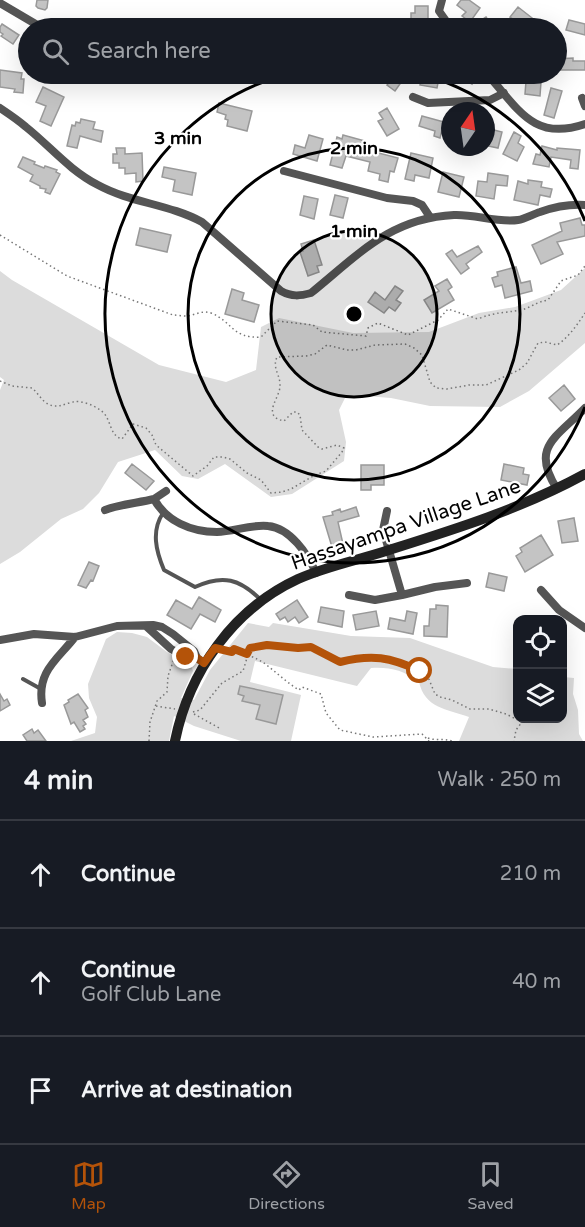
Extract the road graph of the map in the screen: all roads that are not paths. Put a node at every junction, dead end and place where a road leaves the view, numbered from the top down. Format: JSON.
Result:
{"nodes":[{"id":1,"x":442,"y":0,"type":"edge"},
{"id":2,"x":0,"y":3,"type":"edge"},
{"id":3,"x":25,"y":18,"type":"edge"},
{"id":4,"x":445,"y":18,"type":"edge"},
{"id":5,"x":496,"y":84,"type":"edge"},
{"id":6,"x":504,"y":93,"type":"junction"},
{"id":7,"x":413,"y":97,"type":"dead end"},
{"id":8,"x":582,"y":98,"type":"dead end"},
{"id":9,"x":585,"y":106,"type":"edge"},
{"id":10,"x":0,"y":108,"type":"edge"},
{"id":11,"x":585,"y":123,"type":"edge"},
{"id":12,"x":284,"y":171,"type":"dead end"},
{"id":13,"x":585,"y":205,"type":"edge"},
{"id":14,"x":430,"y":217,"type":"junction"},
{"id":15,"x":585,"y":408,"type":"edge"},
{"id":16,"x":585,"y":474,"type":"edge"},
{"id":17,"x":557,"y":489,"type":"junction"},
{"id":18,"x":166,"y":491,"type":"dead end"},
{"id":19,"x":154,"y":499,"type":"junction"},
{"id":20,"x":105,"y":510,"type":"dead end"},
{"id":21,"x":387,"y":511,"type":"dead end"},
{"id":22,"x":163,"y":513,"type":"junction"},
{"id":23,"x":388,"y":550,"type":"junction"},
{"id":24,"x":316,"y":573,"type":"junction"},
{"id":25,"x":467,"y":583,"type":"dead end"},
{"id":26,"x":541,"y":590,"type":"dead end"},
{"id":27,"x":349,"y":595,"type":"dead end"},
{"id":28,"x":402,"y":595,"type":"junction"},
{"id":29,"x":263,"y":601,"type":"junction"},
{"id":30,"x":146,"y":626,"type":"junction"},
{"id":31,"x":585,"y":628,"type":"edge"},
{"id":32,"x":169,"y":631,"type":"junction"},
{"id":33,"x":75,"y":637,"type":"junction"},
{"id":34,"x":0,"y":640,"type":"edge"},
{"id":35,"x":161,"y":640,"type":"junction"},
{"id":36,"x":201,"y":661,"type":"junction"},
{"id":37,"x":23,"y":679,"type":"dead end"},
{"id":38,"x":41,"y":689,"type":"junction"},
{"id":39,"x":42,"y":703,"type":"dead end"},
{"id":40,"x":175,"y":741,"type":"edge"}],
"edges":[{"from":1,"to":4,"type":"street"},
{"from":2,"to":3,"type":"street"},
{"from":5,"to":6,"type":"street"},
{"from":6,"to":7,"type":"street"},
{"from":6,"to":11,"type":"street"},
{"from":8,"to":9,"type":"street"},
{"from":10,"to":14,"type":"street"},
{"from":12,"to":14,"type":"street"},
{"from":13,"to":14,"type":"street"},
{"from":15,"to":17,"type":"street"},
{"from":16,"to":17,"type":"street","name":"Hassayampa Village Lane"},
{"from":17,"to":23,"type":"street","name":"Hassayampa Village Lane"},
{"from":18,"to":19,"type":"street"},
{"from":19,"to":20,"type":"street"},
{"from":19,"to":22,"type":"street"},
{"from":21,"to":23,"type":"street"},
{"from":22,"to":24,"type":"street"},
{"from":22,"to":29,"type":"lane"},
{"from":23,"to":24,"type":"street","name":"Hassayampa Village Lane"},
{"from":23,"to":28,"type":"street"},
{"from":24,"to":29,"type":"street","name":"Hassayampa Village Lane"},
{"from":25,"to":28,"type":"street"},
{"from":26,"to":31,"type":"street"},
{"from":27,"to":28,"type":"street"},
{"from":29,"to":36,"type":"street","name":"Hassayampa Village Lane"},
{"from":30,"to":32,"type":"street"},
{"from":30,"to":33,"type":"street"},
{"from":30,"to":35,"type":"street"},
{"from":32,"to":35,"type":"street"},
{"from":32,"to":36,"type":"street"},
{"from":33,"to":34,"type":"street"},
{"from":33,"to":38,"type":"street"},
{"from":35,"to":36,"type":"street"},
{"from":36,"to":40,"type":"street","name":"Hassayampa Village Lane"},
{"from":37,"to":38,"type":"lane"},
{"from":38,"to":39,"type":"street"}]}
